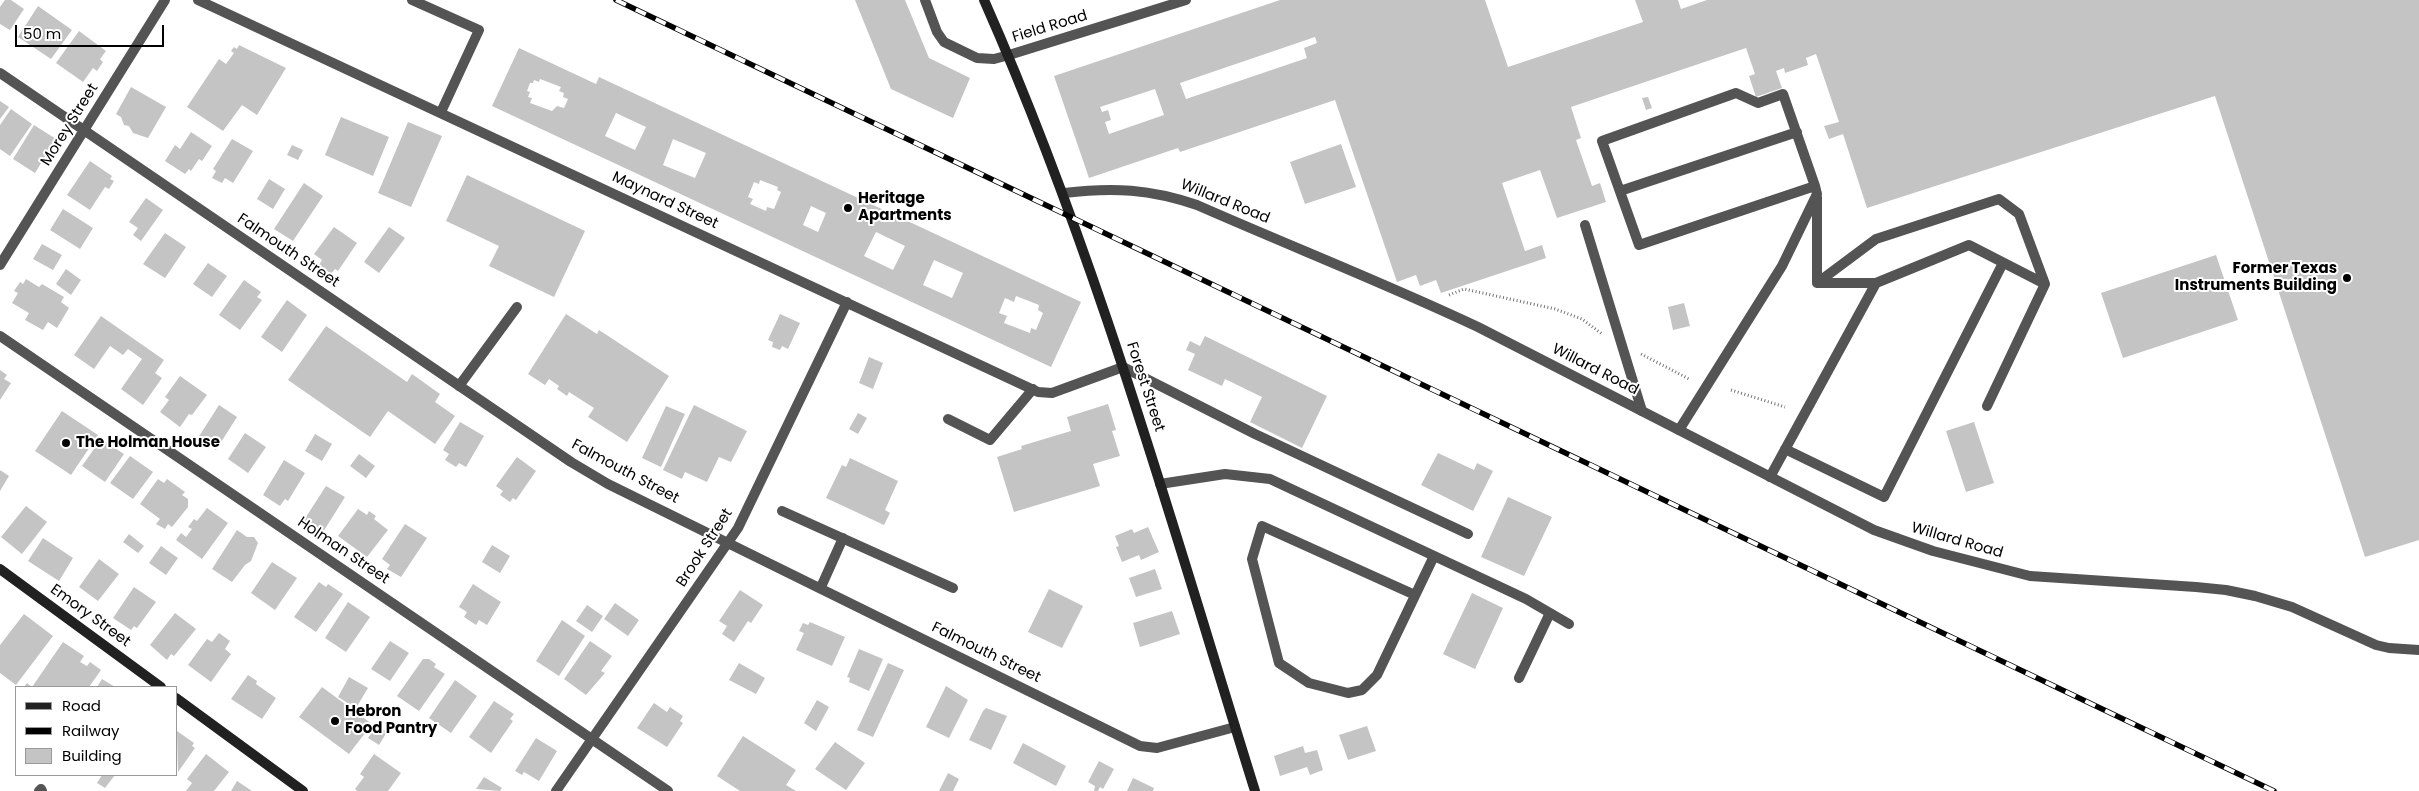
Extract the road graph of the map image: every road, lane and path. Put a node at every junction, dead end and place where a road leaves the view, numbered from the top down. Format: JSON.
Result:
{"nodes":[{"id":1,"x":165,"y":0,"type":"edge"},
{"id":2,"x":198,"y":0,"type":"edge"},
{"id":3,"x":412,"y":0,"type":"edge"},
{"id":4,"x":925,"y":0,"type":"edge"},
{"id":5,"x":984,"y":0,"type":"edge"},
{"id":6,"x":1186,"y":0,"type":"edge"},
{"id":7,"x":1009,"y":55,"type":"junction"},
{"id":8,"x":0,"y":73,"type":"edge"},
{"id":9,"x":441,"y":112,"type":"junction"},
{"id":10,"x":84,"y":130,"type":"junction"},
{"id":11,"x":1796,"y":132,"type":"junction"},
{"id":12,"x":1816,"y":190,"type":"junction"},
{"id":13,"x":1620,"y":191,"type":"junction"},
{"id":14,"x":1064,"y":193,"type":"junction"},
{"id":15,"x":1585,"y":225,"type":"dead end"},
{"id":16,"x":2003,"y":263,"type":"junction"},
{"id":17,"x":0,"y":265,"type":"edge"},
{"id":18,"x":1817,"y":283,"type":"junction"},
{"id":19,"x":1876,"y":283,"type":"junction"},
{"id":20,"x":2045,"y":284,"type":"junction"},
{"id":21,"x":1449,"y":295,"type":"dead end"},
{"id":22,"x":847,"y":302,"type":"junction"},
{"id":23,"x":517,"y":307,"type":"dead end"},
{"id":24,"x":0,"y":336,"type":"edge"},
{"id":25,"x":1605,"y":336,"type":"dead end"},
{"id":26,"x":1640,"y":353,"type":"dead end"},
{"id":27,"x":1123,"y":367,"type":"junction"},
{"id":28,"x":1689,"y":379,"type":"dead end"},
{"id":29,"x":459,"y":386,"type":"junction"},
{"id":30,"x":1033,"y":389,"type":"junction"},
{"id":31,"x":1730,"y":390,"type":"dead end"},
{"id":32,"x":1986,"y":406,"type":"dead end"},
{"id":33,"x":1784,"y":407,"type":"dead end"},
{"id":34,"x":1642,"y":411,"type":"junction"},
{"id":35,"x":948,"y":419,"type":"dead end"},
{"id":36,"x":1679,"y":430,"type":"junction"},
{"id":37,"x":1786,"y":449,"type":"junction"},
{"id":38,"x":1770,"y":477,"type":"junction"},
{"id":39,"x":1160,"y":484,"type":"junction"},
{"id":40,"x":782,"y":511,"type":"dead end"},
{"id":41,"x":1468,"y":534,"type":"dead end"},
{"id":42,"x":843,"y":538,"type":"junction"},
{"id":43,"x":729,"y":542,"type":"junction"},
{"id":44,"x":1434,"y":556,"type":"junction"},
{"id":45,"x":0,"y":569,"type":"edge"},
{"id":46,"x":821,"y":588,"type":"junction"},
{"id":47,"x":952,"y":588,"type":"dead end"},
{"id":48,"x":1415,"y":595,"type":"junction"},
{"id":49,"x":1550,"y":613,"type":"junction"},
{"id":50,"x":1570,"y":624,"type":"dead end"},
{"id":51,"x":2419,"y":650,"type":"edge"},
{"id":52,"x":1519,"y":678,"type":"dead end"},
{"id":53,"x":160,"y":686,"type":"edge"},
{"id":54,"x":178,"y":699,"type":"edge"},
{"id":55,"x":1235,"y":727,"type":"junction"},
{"id":56,"x":592,"y":739,"type":"junction"},
{"id":57,"x":303,"y":791,"type":"edge"},
{"id":58,"x":556,"y":791,"type":"edge"},
{"id":59,"x":668,"y":791,"type":"edge"},
{"id":60,"x":1255,"y":791,"type":"edge"}],
"edges":[{"from":1,"to":10,"type":"street","name":"Morey Street"},
{"from":2,"to":9,"type":"street","name":"Maynard Street"},
{"from":3,"to":9,"type":"street"},
{"from":4,"to":7,"type":"street","name":"Field Road"},
{"from":5,"to":7,"type":"main road","name":"Forest Street"},
{"from":6,"to":7,"type":"street","name":"Field Road"},
{"from":7,"to":14,"type":"main road","name":"Forest Street"},
{"from":8,"to":10,"type":"street","name":"Falmouth Street"},
{"from":9,"to":22,"type":"street","name":"Maynard Street"},
{"from":10,"to":17,"type":"street","name":"Morey Street"},
{"from":10,"to":29,"type":"street","name":"Falmouth Street"},
{"from":11,"to":12,"type":"street"},
{"from":11,"to":13,"type":"street"},
{"from":11,"to":13,"type":"street"},
{"from":12,"to":13,"type":"street"},
{"from":12,"to":18,"type":"street"},
{"from":12,"to":36,"type":"street"},
{"from":14,"to":27,"type":"main road","name":"Forest Street"},
{"from":14,"to":34,"type":"street","name":"Willard Road"},
{"from":15,"to":34,"type":"street"},
{"from":16,"to":19,"type":"street"},
{"from":16,"to":20,"type":"street"},
{"from":16,"to":37,"type":"street"},
{"from":18,"to":19,"type":"street"},
{"from":18,"to":20,"type":"street"},
{"from":19,"to":37,"type":"street"},
{"from":20,"to":32,"type":"street"},
{"from":21,"to":25,"type":"path"},
{"from":22,"to":30,"type":"street","name":"Maynard Street"},
{"from":22,"to":43,"type":"street","name":"Brook Street"},
{"from":23,"to":29,"type":"street"},
{"from":24,"to":56,"type":"street","name":"Holman Street"},
{"from":26,"to":28,"type":"path"},
{"from":27,"to":30,"type":"street","name":"Maynard Street"},
{"from":27,"to":39,"type":"main road","name":"Forest Street"},
{"from":27,"to":41,"type":"street"},
{"from":29,"to":43,"type":"street","name":"Falmouth Street"},
{"from":30,"to":35,"type":"street"},
{"from":31,"to":33,"type":"path"},
{"from":34,"to":36,"type":"street","name":"Willard Road"},
{"from":36,"to":38,"type":"street","name":"Willard Road"},
{"from":37,"to":38,"type":"street"},
{"from":38,"to":51,"type":"street","name":"Willard Road"},
{"from":39,"to":44,"type":"street"},
{"from":39,"to":55,"type":"main road","name":"Forest Street"},
{"from":40,"to":42,"type":"street"},
{"from":42,"to":46,"type":"street"},
{"from":42,"to":47,"type":"street"},
{"from":43,"to":46,"type":"street","name":"Falmouth Street"},
{"from":43,"to":56,"type":"street","name":"Brook Street"},
{"from":44,"to":48,"type":"street"},
{"from":44,"to":49,"type":"street"},
{"from":45,"to":53,"type":"main road","name":"Emory Street"},
{"from":46,"to":55,"type":"street","name":"Falmouth Street"},
{"from":48,"to":48,"type":"street"},
{"from":49,"to":50,"type":"street"},
{"from":49,"to":52,"type":"street"},
{"from":54,"to":57,"type":"main road"},
{"from":55,"to":60,"type":"main road","name":"Forest Street"},
{"from":56,"to":58,"type":"street","name":"Brook Street"},
{"from":56,"to":59,"type":"street","name":"Holman Street"}]}
